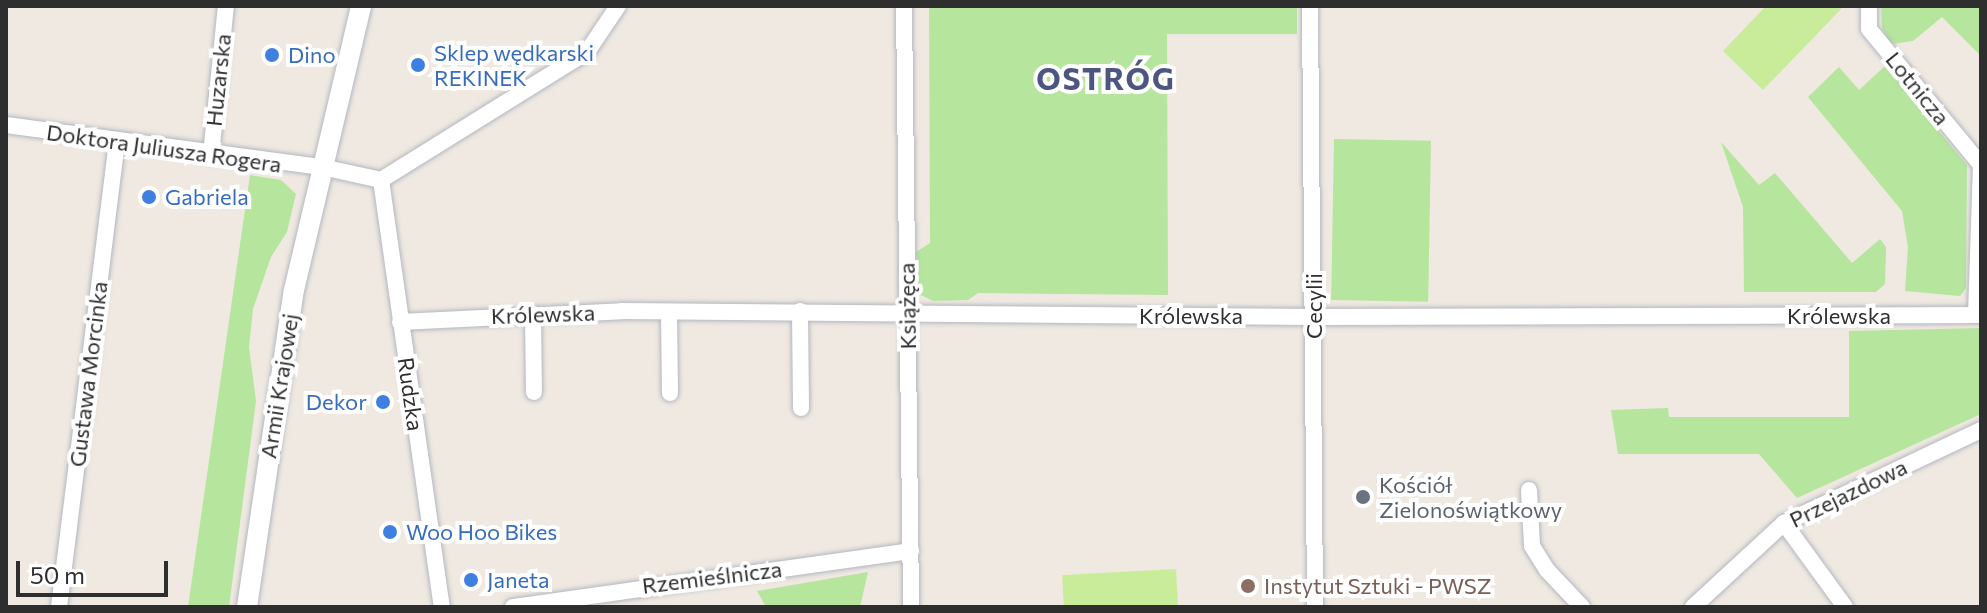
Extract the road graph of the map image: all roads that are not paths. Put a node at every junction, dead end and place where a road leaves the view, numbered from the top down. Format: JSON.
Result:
{"nodes":[{"id":1,"x":226,"y":6,"type":"edge"},
{"id":2,"x":361,"y":6,"type":"edge"},
{"id":3,"x":618,"y":6,"type":"edge"},
{"id":4,"x":904,"y":6,"type":"edge"},
{"id":5,"x":1310,"y":6,"type":"edge"},
{"id":6,"x":1869,"y":6,"type":"edge"},
{"id":7,"x":6,"y":125,"type":"edge"},
{"id":8,"x":117,"y":141,"type":"junction"},
{"id":9,"x":211,"y":155,"type":"junction"},
{"id":10,"x":1981,"y":166,"type":"edge"},
{"id":11,"x":322,"y":167,"type":"junction"},
{"id":12,"x":381,"y":180,"type":"junction"},
{"id":13,"x":800,"y":311,"type":"junction"},
{"id":14,"x":669,"y":312,"type":"junction"},
{"id":15,"x":908,"y":313,"type":"junction"},
{"id":16,"x":533,"y":314,"type":"junction"},
{"id":17,"x":1979,"y":315,"type":"edge"},
{"id":18,"x":1315,"y":317,"type":"junction"},
{"id":19,"x":400,"y":322,"type":"junction"},
{"id":20,"x":534,"y":392,"type":"dead end"},
{"id":21,"x":670,"y":393,"type":"dead end"},
{"id":22,"x":801,"y":408,"type":"dead end"},
{"id":23,"x":1981,"y":430,"type":"edge"},
{"id":24,"x":1529,"y":490,"type":"dead end"},
{"id":25,"x":1784,"y":523,"type":"junction"},
{"id":26,"x":911,"y":551,"type":"junction"},
{"id":27,"x":566,"y":602,"type":"edge"},
{"id":28,"x":59,"y":607,"type":"edge"},
{"id":29,"x":247,"y":607,"type":"edge"},
{"id":30,"x":442,"y":607,"type":"edge"},
{"id":31,"x":513,"y":607,"type":"edge"},
{"id":32,"x":911,"y":607,"type":"edge"},
{"id":33,"x":1315,"y":607,"type":"edge"},
{"id":34,"x":1582,"y":607,"type":"edge"},
{"id":35,"x":1693,"y":607,"type":"edge"},
{"id":36,"x":1845,"y":607,"type":"edge"}],
"edges":[{"from":1,"to":9,"type":"street","name":"Huzarska"},
{"from":2,"to":11,"type":"street"},
{"from":3,"to":12,"type":"street"},
{"from":4,"to":15,"type":"street","name":"Książęca"},
{"from":5,"to":18,"type":"street","name":"Cecylii"},
{"from":6,"to":10,"type":"street","name":"Lotnicza"},
{"from":7,"to":8,"type":"street","name":"Doktora Juliusza Rogera"},
{"from":8,"to":9,"type":"street","name":"Doktora Juliusza Rogera"},
{"from":8,"to":28,"type":"street","name":"Gustawa Morcinka"},
{"from":9,"to":11,"type":"street","name":"Doktora Juliusza Rogera"},
{"from":10,"to":17,"type":"street","name":"Lotnicza"},
{"from":11,"to":12,"type":"street"},
{"from":11,"to":29,"type":"street","name":"Armii Krajowej"},
{"from":12,"to":19,"type":"street","name":"Rudzka"},
{"from":13,"to":14,"type":"street","name":"Królewska"},
{"from":13,"to":15,"type":"street","name":"Królewska"},
{"from":13,"to":22,"type":"street"},
{"from":14,"to":16,"type":"street","name":"Królewska"},
{"from":14,"to":21,"type":"street"},
{"from":15,"to":18,"type":"street","name":"Królewska"},
{"from":15,"to":26,"type":"street","name":"Książęca"},
{"from":16,"to":19,"type":"street","name":"Królewska"},
{"from":16,"to":20,"type":"street"},
{"from":17,"to":18,"type":"street","name":"Królewska"},
{"from":18,"to":33,"type":"street","name":"Cecylii"},
{"from":19,"to":30,"type":"street","name":"Rudzka"},
{"from":23,"to":25,"type":"street","name":"Przejazdowa"},
{"from":24,"to":34,"type":"street"},
{"from":25,"to":35,"type":"street","name":"Przejazdowa"},
{"from":25,"to":36,"type":"street"},
{"from":26,"to":27,"type":"street","name":"Rzemieślnicza"},
{"from":26,"to":32,"type":"street","name":"Książęca"},
{"from":27,"to":31,"type":"street","name":"Rzemieślnicza"}]}
